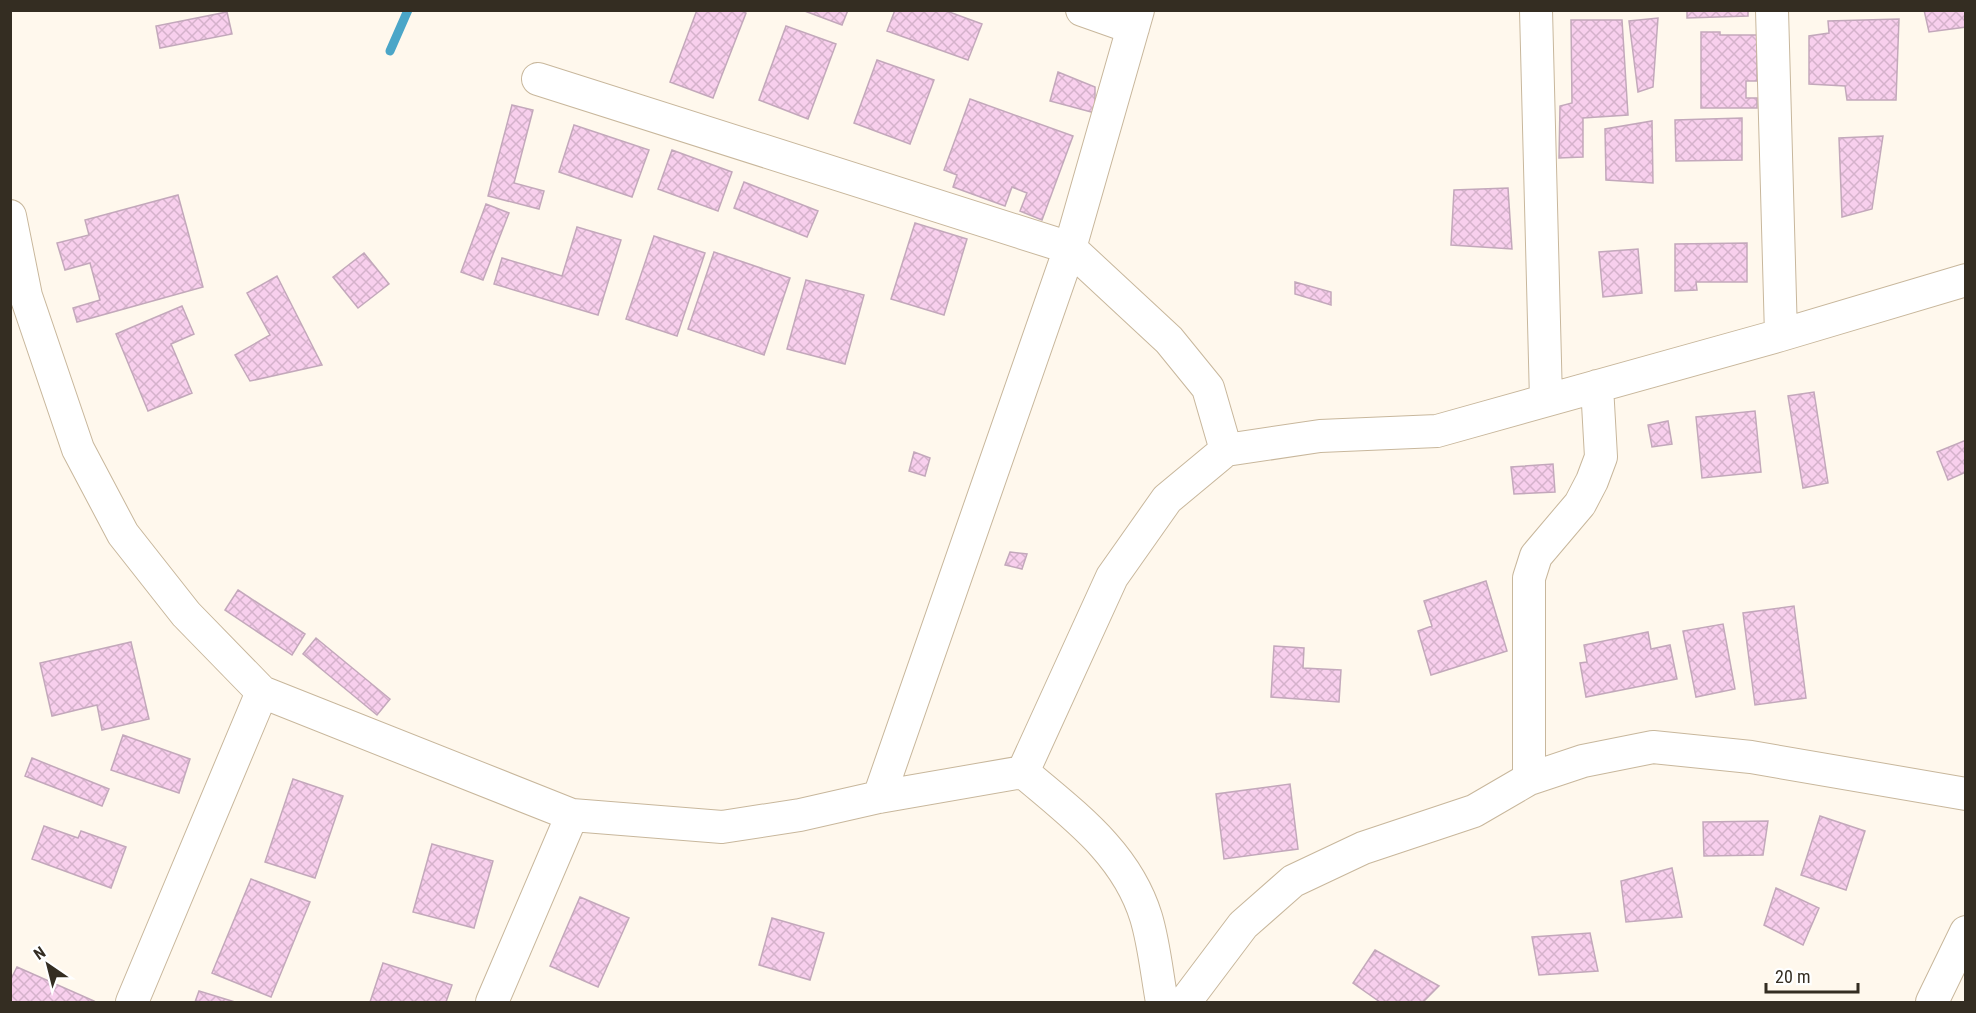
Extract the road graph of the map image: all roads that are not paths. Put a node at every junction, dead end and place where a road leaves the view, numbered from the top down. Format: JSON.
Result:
{"nodes":[{"id":1,"x":1082,"y":10,"type":"edge"},
{"id":2,"x":1536,"y":10,"type":"edge"},
{"id":3,"x":1772,"y":10,"type":"edge"},
{"id":4,"x":1135,"y":19,"type":"edge"},
{"id":5,"x":537,"y":79,"type":"dead end"},
{"id":6,"x":10,"y":216,"type":"edge"},
{"id":7,"x":1070,"y":248,"type":"junction"},
{"id":8,"x":1965,"y":280,"type":"edge"},
{"id":9,"x":18,"y":300,"type":"edge"},
{"id":10,"x":1781,"y":334,"type":"junction"},
{"id":11,"x":1597,"y":386,"type":"junction"},
{"id":12,"x":1546,"y":400,"type":"junction"},
{"id":13,"x":1226,"y":450,"type":"junction"},
{"id":14,"x":262,"y":692,"type":"junction"},
{"id":15,"x":1023,"y":772,"type":"junction"},
{"id":16,"x":1529,"y":779,"type":"junction"},
{"id":17,"x":1965,"y":794,"type":"edge"},
{"id":18,"x":879,"y":797,"type":"junction"},
{"id":19,"x":572,"y":815,"type":"junction"},
{"id":20,"x":1965,"y":932,"type":"edge"},
{"id":21,"x":132,"y":1002,"type":"edge"},
{"id":22,"x":492,"y":1002,"type":"edge"},
{"id":23,"x":1162,"y":1002,"type":"edge"},
{"id":24,"x":1185,"y":1002,"type":"edge"},
{"id":25,"x":1932,"y":1002,"type":"edge"}],
"edges":[{"from":1,"to":4,"type":"street"},
{"from":2,"to":12,"type":"street"},
{"from":3,"to":10,"type":"street"},
{"from":4,"to":7,"type":"street"},
{"from":5,"to":7,"type":"street"},
{"from":6,"to":9,"type":"street"},
{"from":7,"to":13,"type":"street"},
{"from":7,"to":18,"type":"street"},
{"from":8,"to":10,"type":"street"},
{"from":9,"to":14,"type":"street"},
{"from":10,"to":11,"type":"street"},
{"from":11,"to":12,"type":"street"},
{"from":11,"to":16,"type":"street"},
{"from":12,"to":13,"type":"street"},
{"from":13,"to":15,"type":"street"},
{"from":14,"to":19,"type":"street"},
{"from":14,"to":21,"type":"street"},
{"from":15,"to":18,"type":"street"},
{"from":15,"to":23,"type":"street"},
{"from":16,"to":17,"type":"street"},
{"from":16,"to":24,"type":"street"},
{"from":18,"to":19,"type":"street"},
{"from":19,"to":22,"type":"street"},
{"from":20,"to":25,"type":"street"}]}
